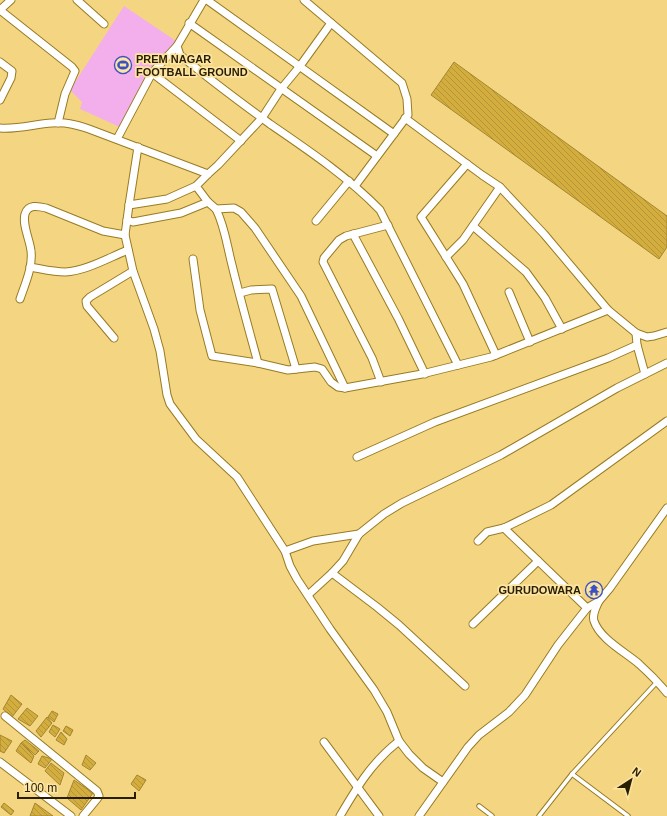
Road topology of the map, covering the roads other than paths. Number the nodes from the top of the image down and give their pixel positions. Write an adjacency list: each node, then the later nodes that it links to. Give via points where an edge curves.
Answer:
1 (11, 0): 6 (street)
2 (77, 0): 8 (street)
3 (204, 0): 7 (street)
4 (207, 0): 12 (street)
5 (304, 0): 9 (street)
6 (0, 10): 18 (street, via 75,71 65,94)
7 (189, 23): 10 (street); 14 (street)
8 (104, 24)
9 (331, 24): 12 (street); 17 (street, via 402,83 407,99 408,115)
10 (177, 46): 13 (street); 16 (street, via 180,55)
11 (0, 62): 15 (street, via 12,71)
12 (300, 66): 14 (street); 20 (street)
13 (152, 72): 21 (street); 22 (street)
14 (281, 89): 16 (street); 24 (street)
15 (0, 100)
16 (262, 118): 22 (street); 27 (street)
17 (405, 118): 20 (street); 25 (street)
18 (58, 123): 19 (street); 21 (street, via 70,123)
19 (0, 128)
20 (394, 134): 24 (street)
21 (117, 139): 23 (street)
22 (240, 141): 26 (street)
23 (138, 147): 26 (street); 31 (street)
24 (376, 156): 27 (street)
25 (467, 164): 29 (street); 40 (street, via 421,217)
26 (208, 174): 28 (street)
27 (352, 183): 34 (street); 35 (street, via 380,210)
28 (196, 186): 30 (street); 31 (street, via 167,199)
29 (500, 187): 36 (street); 47 (street, via 544,234)
30 (208, 202): 32 (street); 33 (street, via 173,214 133,222)
31 (129, 205): 33 (street)
32 (216, 209): 45 (street, via 227,240); 62 (street, via 234,208 255,228 300,296)
33 (127, 220): 37 (street)
34 (316, 221)
35 (388, 225): 38 (street); 57 (street)
36 (473, 226): 40 (street); 48 (street, via 526,272 545,298)
37 (125, 234): 39 (street); 42 (street, via 103,230 46,208 30,207 25,220 32,253)
38 (353, 234): 59 (street); 61 (street, via 339,240 323,262 372,358)
39 (128, 250): 42 (street, via 78,270 65,272); 43 (street)
40 (446, 257): 54 (street, via 463,284)
41 (193, 259): 56 (street, via 200,310 212,356)
42 (30, 267): 46 (street)
43 (133, 271): 51 (street, via 86,301 87,306); 69 (street, via 154,328 170,404 196,439 237,478)
44 (509, 292): 52 (street)
45 (240, 293): 56 (street); 58 (street, via 272,289)
46 (20, 299)
47 (608, 310): 48 (street); 50 (street)
48 (562, 329): 52 (street)
49 (667, 332): 50 (street, via 647,337)
50 (636, 333): 53 (street)
51 (114, 338)
52 (530, 342): 54 (street)
53 (637, 345): 60 (street); 64 (street, via 588,366 435,422)
54 (496, 355): 57 (street)
55 (667, 362): 60 (street)
56 (258, 363): 58 (street, via 288,370)
57 (458, 366): 59 (street)
58 (296, 369): 62 (street, via 322,369 331,382)
59 (425, 374): 61 (street)
60 (646, 374): 67 (street, via 501,455 402,503)
61 (381, 382): 62 (street)
62 (345, 388)
63 (667, 421): 66 (street, via 551,505)
64 (357, 457)
65 (667, 508): 73 (street)
66 (504, 528): 68 (street, via 487,532); 70 (street)
67 (359, 534): 69 (street, via 313,541); 71 (street, via 343,561)
68 (478, 541)
69 (285, 551): 72 (street, via 290,566)
70 (538, 561): 74 (street); 75 (street)
71 (332, 573): 72 (street); 77 (street, via 393,621)
72 (308, 595): 80 (street, via 374,690)
73 (599, 601): 74 (street); 76 (street, via 594,620 599,631)
74 (587, 608): 84 (street, via 558,645 525,695 509,712 479,735)
75 (473, 624)
76 (657, 682): 78 (street); 83 (lane)
77 (465, 686)
78 (667, 692)
79 (5, 716): 88 (street, via 97,791 99,796)
80 (399, 741): 84 (street, via 423,768); 85 (street, via 375,762)
81 (324, 742): 85 (street)
82 (0, 762): 87 (street)
83 (572, 774): 93 (lane); 94 (lane)
84 (443, 782): 91 (street)
85 (358, 786): 89 (street); 90 (street)
86 (479, 806): 92 (lane)
87 (71, 816)
88 (83, 816)
89 (340, 816)
90 (379, 816)
91 (419, 816)
92 (492, 816)
93 (539, 816)
94 (628, 816)

